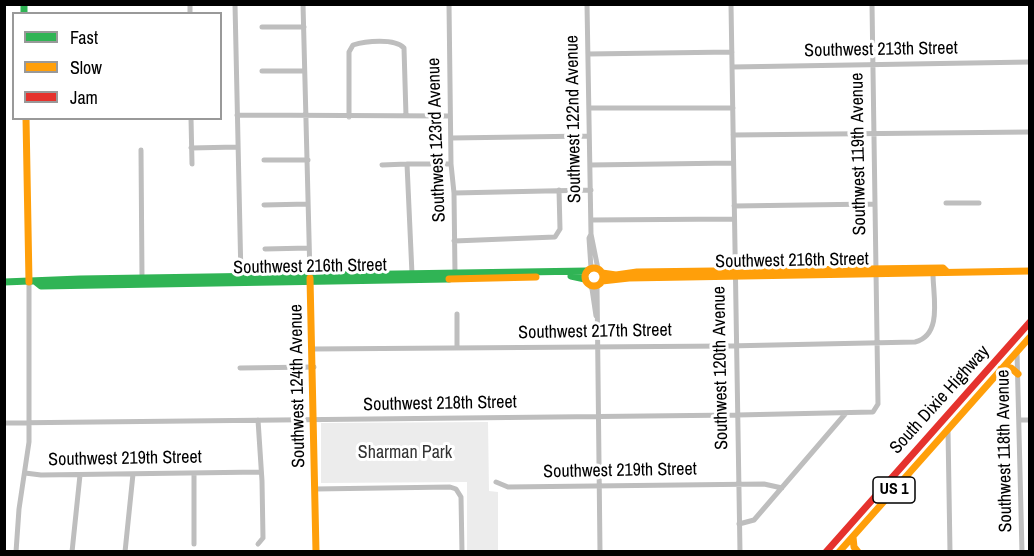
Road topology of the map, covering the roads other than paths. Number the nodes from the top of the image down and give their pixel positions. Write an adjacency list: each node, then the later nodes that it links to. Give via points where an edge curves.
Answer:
1 (235, 4): 19 (street)
2 (303, 4): 8 (street, Southwest 124th Avenue)
3 (449, 4): 21 (street, Southwest 123rd Avenue)
4 (587, 4): 10 (street, Southwest 122nd Avenue)
5 (731, 4): 9 (street, Southwest 120th Avenue)
6 (872, 4): 12 (street, Southwest 119th Avenue)
7 (262, 27): 8 (street)
8 (304, 27): 15 (street, Southwest 124th Avenue)
9 (732, 52): 10 (street); 13 (street, Southwest 120th Avenue)
10 (588, 54): 16 (street, Southwest 122nd Avenue)
11 (1029, 62): 12 (street, Southwest 213th Street)
12 (873, 65): 13 (street, Southwest 213th Street); 26 (street, Southwest 119th Avenue)
13 (732, 67): 17 (street, Southwest 120th Avenue)
14 (262, 71): 15 (street)
15 (304, 71): 18 (street, Southwest 124th Avenue)
16 (589, 108): 17 (street); 28 (street, Southwest 122nd Avenue)
17 (733, 108): 27 (street, Southwest 120th Avenue)
18 (306, 115): 19 (street); 22 (street); 34 (street, Southwest 124th Avenue)
19 (237, 116): 30 (street)
20 (406, 116): 21 (street); 22 (street); 22 (street, via 405,55 401,45 364,42 351,46 348,55)
21 (450, 116): 29 (street, Southwest 123rd Avenue)
22 (349, 117)
23 (26, 120): 68 (main road)
24 (191, 120): 31 (street)
25 (1029, 132): 26 (street)
26 (874, 134): 27 (street); 47 (street, Southwest 119th Avenue)
27 (733, 135): 35 (street, Southwest 120th Avenue)
28 (590, 136): 29 (street); 40 (street, Southwest 122nd Avenue)
29 (451, 138): 38 (street, Southwest 123rd Avenue)
30 (237, 147): 31 (street); 65 (street)
31 (191, 148): 36 (street)
32 (141, 150): 63 (street)
33 (264, 160): 34 (street)
34 (308, 160): 46 (street, Southwest 124th Avenue)
35 (733, 163): 40 (street); 49 (street, Southwest 120th Avenue)
36 (192, 164)
37 (407, 164): 38 (street); 39 (street); 59 (street)
38 (451, 164): 43 (street, Southwest 123rd Avenue)
39 (382, 165)
40 (590, 165): 42 (street, Southwest 122nd Avenue)
41 (559, 190): 42 (street); 43 (street); 52 (street, via 560,230 555,237)
42 (591, 190): 51 (street, Southwest 122nd Avenue)
43 (454, 193): 52 (street, Southwest 123rd Avenue)
44 (980, 202): 45 (street)
45 (946, 203)
46 (308, 204): 48 (street); 53 (street, Southwest 124th Avenue)
47 (874, 204): 49 (street); 58 (street, Southwest 119th Avenue)
48 (264, 205)
49 (734, 206): 50 (street, Southwest 120th Avenue)
50 (734, 219): 51 (street); 61 (street, Southwest 120th Avenue)
51 (591, 220): 55 (street, Southwest 122nd Avenue)
52 (454, 241): 60 (street, Southwest 123rd Avenue)
53 (309, 248): 54 (street); 64 (street, Southwest 124th Avenue)
54 (265, 249)
55 (595, 270): 60 (main road, Southwest 216th Street); 61 (main road, Southwest 216th Street, via 616,275); 69 (main road); 70 (main road)
56 (946, 271): 57 (main road, Southwest 216th Street); 58 (main road, Southwest 216th Street, via 943,268); 62 (main road, Southwest 216th Street)
57 (1029, 271)
58 (875, 272): 61 (main road, Southwest 216th Street); 62 (main road, Southwest 216th Street); 75 (street, Southwest 119th Avenue)
59 (412, 274): 60 (main road, Southwest 216th Street); 64 (main road, Southwest 216th Street)
60 (455, 274): 66 (main road)
61 (735, 274): 70 (main road, Southwest 216th Street, via 629,278); 76 (street, Southwest 120th Avenue)
62 (933, 274): 75 (street, Southwest 217th Street, via 934,321 929,334 915,342)
63 (142, 278): 65 (main road, Southwest 216th Street); 68 (main road, Southwest 216th Street)
64 (310, 279): 65 (main road, Southwest 216th Street); 66 (main road, Southwest 216th Street); 80 (main road, Southwest 124th Avenue)
65 (241, 280): 68 (main road, Southwest 216th Street, via 41,286)
66 (395, 281): 69 (main road, Southwest 216th Street, via 575,276)
67 (4, 282): 68 (main road, Southwest 216th Street)
68 (33, 282): 95 (street)
69 (587, 282): 70 (main road, Southwest 216th Street); 72 (street)
70 (599, 283): 72 (street)
71 (457, 314): 78 (street)
72 (597, 318): 77 (street)
73 (1029, 322): 84 (main road, South Dixie Highway / US 1)
74 (1029, 337): 79 (main road, South Dixie Highway / US 1)
75 (877, 343): 76 (street, Southwest 217th Street); 86 (street, Southwest 119th Avenue)
76 (736, 345): 77 (street, Southwest 217th Street); 88 (street, Southwest 120th Avenue)
77 (597, 347): 78 (street, Southwest 217th Street); 89 (street)
78 (458, 348): 80 (street, Southwest 217th Street)
79 (1020, 348): 83 (main road, South Dixie Highway / US 1); 85 (street, Southwest 118th Avenue)
80 (314, 349): 81 (main road, Southwest 124th Avenue)
81 (314, 367): 82 (street); 91 (main road, Southwest 124th Avenue)
82 (240, 368)
83 (1001, 369): 85 (main road, via 1009,368); 97 (main road, South Dixie Highway / US 1)
84 (986, 371): 96 (main road, South Dixie Highway / US 1); 97 (main road, via 982,382 949,420)
85 (1018, 374): 92 (street, Southwest 118th Avenue)
86 (876, 411): 87 (street, Southwest 218th Street)
87 (846, 413): 88 (street, Southwest 218th Street); 106 (street)
88 (737, 415): 89 (street, Southwest 218th Street); 104 (street, Southwest 120th Avenue)
89 (598, 417): 91 (street, Southwest 218th Street); 105 (street)
90 (258, 420): 91 (street, Southwest 218th Street); 95 (street, Southwest 218th Street); 98 (street)
91 (314, 420): 107 (main road, Southwest 124th Avenue)
92 (1019, 420): 93 (street); 124 (street, Southwest 118th Avenue)
93 (1029, 420)
94 (4, 423): 95 (street, Southwest 218th Street)
95 (29, 423): 99 (street)
96 (935, 428): 97 (main road); 108 (main road, South Dixie Highway / US 1)
97 (948, 428): 110 (main road, South Dixie Highway / US 1); 123 (street)
98 (261, 472): 101 (street, Southwest 219th Street); 112 (street, via 263,538)
99 (25, 473): 102 (street, Southwest 219th Street); 113 (street)
100 (133, 474): 101 (street, Southwest 219th Street); 102 (street, Southwest 219th Street); 115 (street)
101 (194, 474): 111 (street)
102 (80, 475): 114 (street)
103 (496, 482): 105 (street, Southwest 219th Street, via 508,487)
104 (738, 485): 105 (street, Southwest 219th Street); 106 (street, Southwest 219th Street); 109 (street, Southwest 120th Avenue)
105 (598, 487): 118 (street)
106 (782, 488): 109 (street, via 754,520)
107 (315, 489): 116 (main road, Southwest 124th Avenue); 117 (street, via 450,487 459,491 461,497)
108 (879, 491): 120 (main road, South Dixie Highway / US 1); 121 (main road, via 875,502 839,544)
109 (739, 524): 119 (street, Southwest 120th Avenue)
110 (853, 537): 121 (main road, South Dixie Highway / US 1); 122 (main road)
111 (194, 544)
112 (258, 544)
113 (16, 552)
114 (72, 552)
115 (125, 552)
116 (316, 552)
117 (462, 552)
118 (600, 552)
119 (740, 552)
120 (826, 552)
121 (838, 552)
122 (858, 552)
123 (950, 552)
124 (1022, 552)

